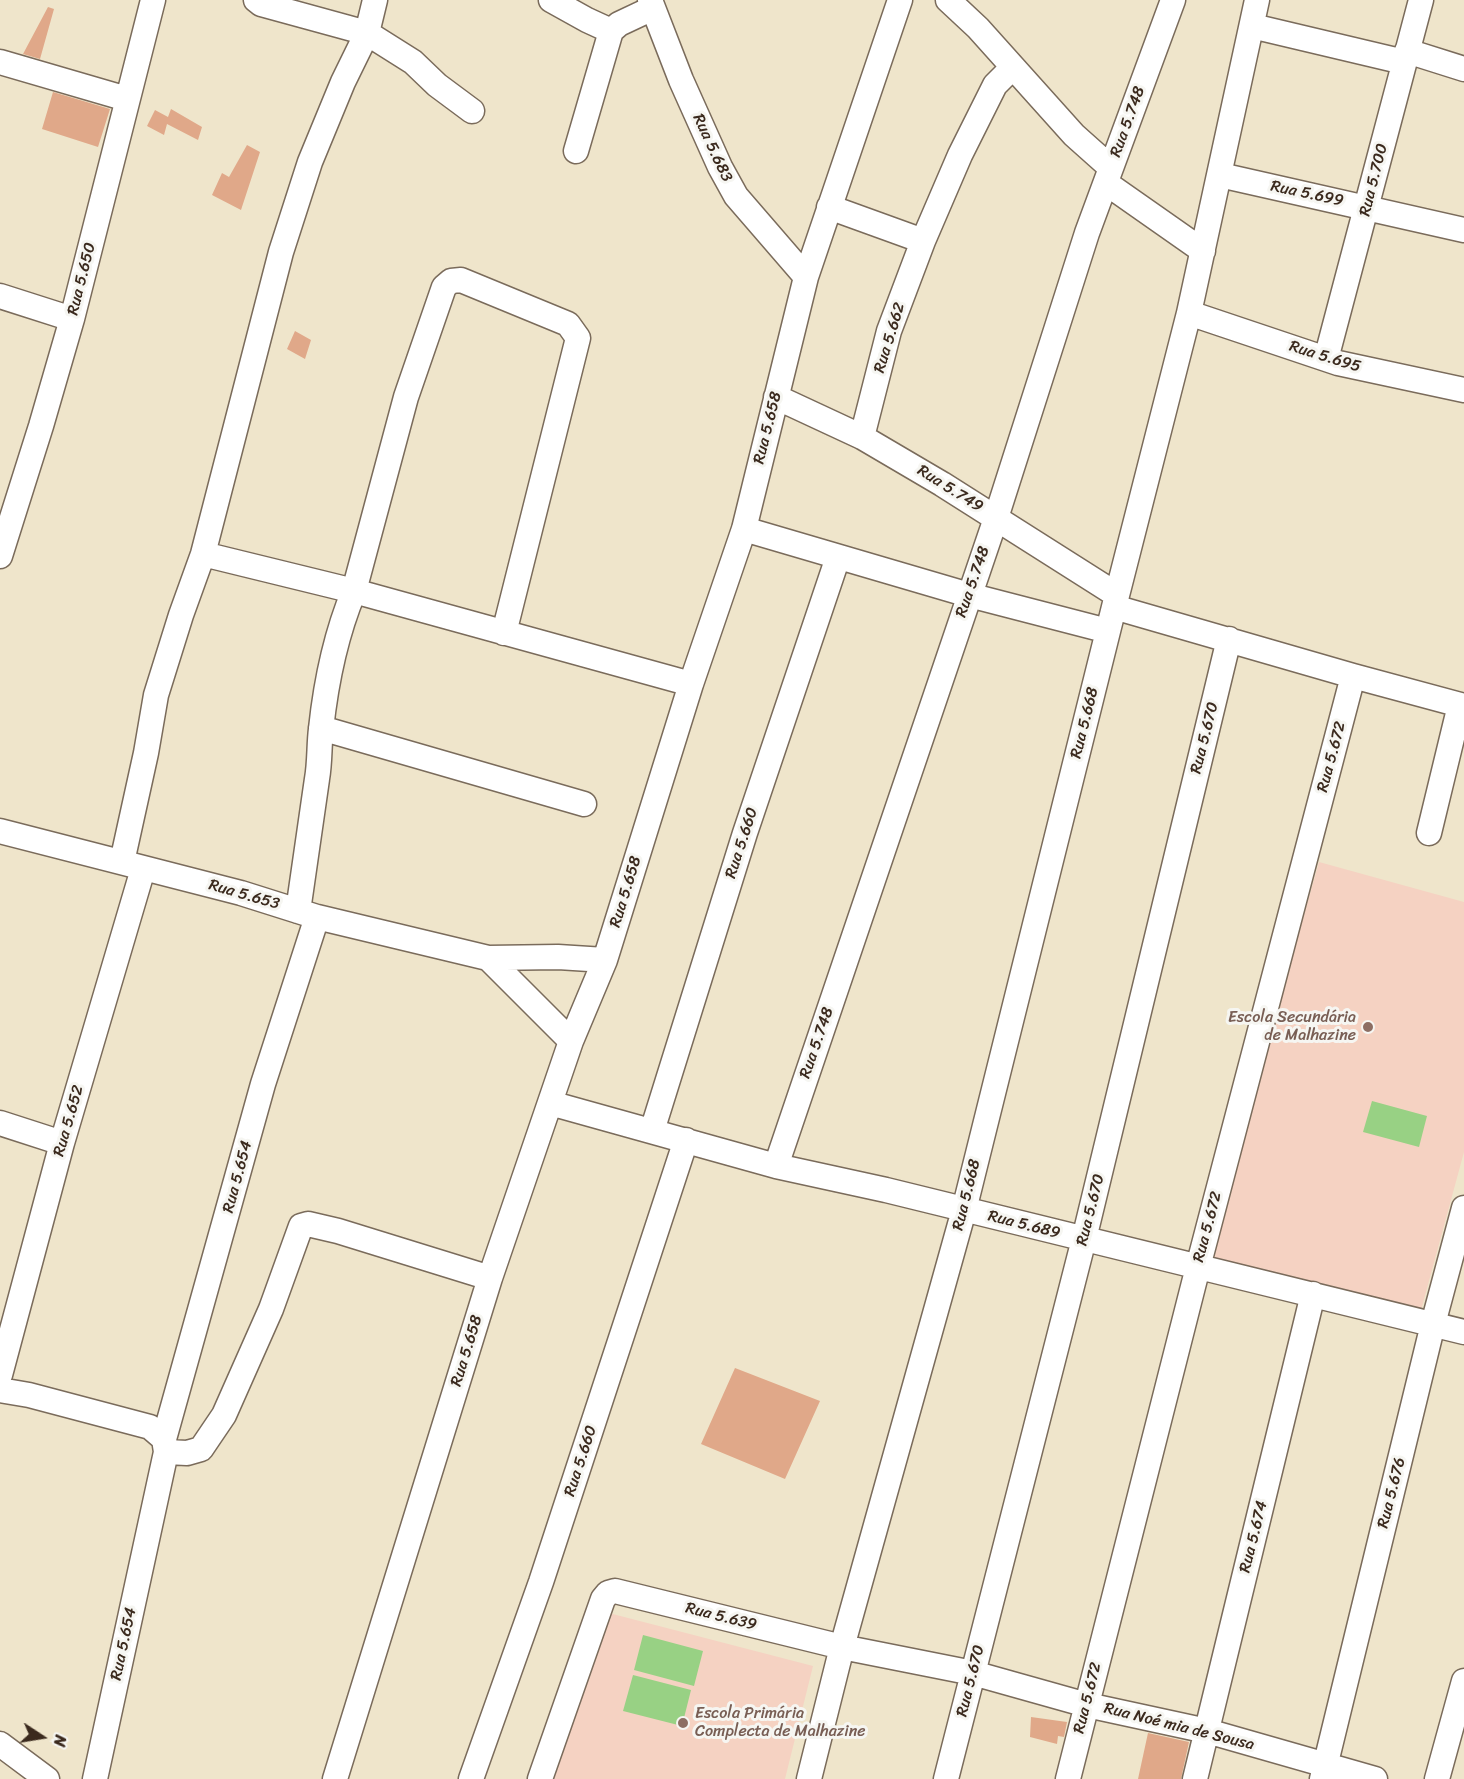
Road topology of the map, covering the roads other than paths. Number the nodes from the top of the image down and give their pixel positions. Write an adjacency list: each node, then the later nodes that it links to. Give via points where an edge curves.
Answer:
1 (153, 0): 18 (street, Rua 5.650)
2 (256, 0): 13 (street)
3 (375, 0): 13 (street, Rua 5.652)
4 (551, 0): 12 (street)
5 (900, 0): 23 (street, Rua 5.658)
6 (948, 0): 16 (street)
7 (1173, 0): 21 (street, Rua 5.748)
8 (1257, 0): 11 (street)
9 (1421, 0): 14 (street, Rua 5.700)
10 (652, 4): 12 (street); 28 (street, Rua 5.683, via 705,136 730,186)
11 (1252, 26): 14 (street); 22 (street)
12 (611, 31): 20 (street)
13 (367, 33): 19 (street, via 413,62); 38 (street, Rua 5.652, via 310,162 281,252)
14 (1406, 56): 17 (street); 24 (street, Rua 5.700)
15 (0, 62): 18 (street)
16 (1013, 67): 21 (street); 26 (street, Rua 5.662, via 995,85)
17 (1464, 69)
18 (127, 99): 31 (street, Rua 5.650)
19 (472, 111)
20 (576, 151)
21 (1108, 175): 27 (street); 36 (street, Rua 5.748)
22 (1220, 175): 24 (street, Rua 5.699); 27 (street)
23 (829, 207): 26 (street); 28 (street, Rua 5.658)
24 (1367, 207): 25 (street, Rua 5.699); 32 (street, Rua 5.700)
25 (1464, 230)
26 (923, 241): 35 (street, Rua 5.662, via 889,332)
27 (1203, 251): 30 (street)
28 (806, 277): 34 (street, Rua 5.658)
29 (0, 296): 31 (street)
30 (1189, 313): 32 (street, Rua 5.695); 43 (street)
31 (72, 319): 39 (street, Rua 5.650)
32 (1326, 359): 33 (street, Rua 5.695)
33 (1464, 390)
34 (776, 398): 35 (street, Rua 5.749); 37 (street, Rua 5.658)
35 (862, 437): 36 (street, Rua 5.749)
36 (996, 518): 42 (street, Rua 5.748); 43 (street, Rua 5.749)
37 (744, 528): 40 (street); 48 (street, Rua 5.658)
38 (203, 554): 41 (street); 54 (street, Rua 5.652, via 156,695)
39 (0, 556)
40 (838, 557): 42 (street); 61 (street, Rua 5.660, via 745,833)
41 (354, 591): 45 (street); 45 (street, Rua 5.654, via 406,397 444,287 461,280 568,324 578,338); 50 (street, Rua 5.654, via 330,667)
42 (969, 595): 44 (street); 64 (street, Rua 5.748)
43 (1115, 601): 44 (street, Rua 5.668); 46 (street, Rua 5.749)
44 (1108, 631): 66 (street, Rua 5.668)
45 (504, 633): 48 (street)
46 (1229, 639): 47 (street, Rua 5.749); 67 (street, Rua 5.670)
47 (1353, 676): 49 (street, Rua 5.749); 68 (street, Rua 5.672)
48 (691, 684): 57 (street, Rua 5.658)
49 (1462, 705): 53 (street)
50 (321, 728): 51 (street); 55 (street, Rua 5.654, via 318,778 309,822)
51 (584, 804)
52 (0, 831): 54 (street, Rua 5.653)
53 (1429, 833)
54 (132, 866): 55 (street, Rua 5.653); 63 (street, Rua 5.652)
55 (307, 914): 56 (street, Rua 5.653); 75 (street, Rua 5.654, via 263,1084)
56 (488, 958): 57 (street, Rua 5.653); 58 (street)
57 (605, 960): 58 (street, Rua 5.658)
58 (571, 1041): 59 (street, Rua 5.658)
59 (550, 1102): 61 (street, Rua 5.689); 69 (street, Rua 5.658)
60 (0, 1124): 63 (street)
61 (652, 1131): 62 (street, Rua 5.689)
62 (686, 1140): 64 (street, Rua 5.689); 86 (street, Rua 5.660, via 541,1582)
63 (62, 1143): 73 (street, Rua 5.652)
64 (776, 1166): 66 (street, Rua 5.689)
65 (1464, 1208): 71 (street, Rua 5.676)
66 (964, 1210): 67 (street, Rua 5.689); 76 (street, Rua 5.668)
67 (1084, 1239): 68 (street, Rua 5.689); 77 (street, Rua 5.670)
68 (1198, 1267): 70 (street, Rua 5.689); 79 (street, Rua 5.672)
69 (490, 1278): 75 (street, via 338,1231 301,1226 271,1309 224,1415 201,1449 187,1453); 85 (street, Rua 5.658)
70 (1312, 1294): 71 (street, Rua 5.689); 80 (street, Rua 5.674)
71 (1433, 1324): 72 (street, Rua 5.689); 82 (street, Rua 5.676)
72 (1464, 1332)
73 (0, 1376)
74 (0, 1390): 75 (street, via 28,1395)
75 (160, 1439): 84 (street, Rua 5.654)
76 (842, 1647): 77 (street, Rua Noé mia de Sousa); 87 (street, Rua 5.639, via 615,1591 608,1593); 88 (street, Rua 5.668)
77 (974, 1673): 79 (street, Rua Noé mia de Sousa); 89 (street, Rua 5.670)
78 (1464, 1681): 93 (street)
79 (1087, 1705): 80 (street, Rua Noé mia de Sousa); 90 (street, Rua 5.672)
80 (1207, 1731): 82 (street, Rua Noé mia de Sousa); 91 (street, Rua 5.674)
81 (0, 1744): 83 (street)
82 (1323, 1772): 92 (street, Rua Noé mia de Sousa)
83 (47, 1779)
84 (95, 1779)
85 (335, 1779)
86 (471, 1779)
87 (540, 1779)
88 (809, 1779)
89 (946, 1779)
90 (1068, 1779)
91 (1195, 1779)
92 (1375, 1779)
93 (1437, 1779)

